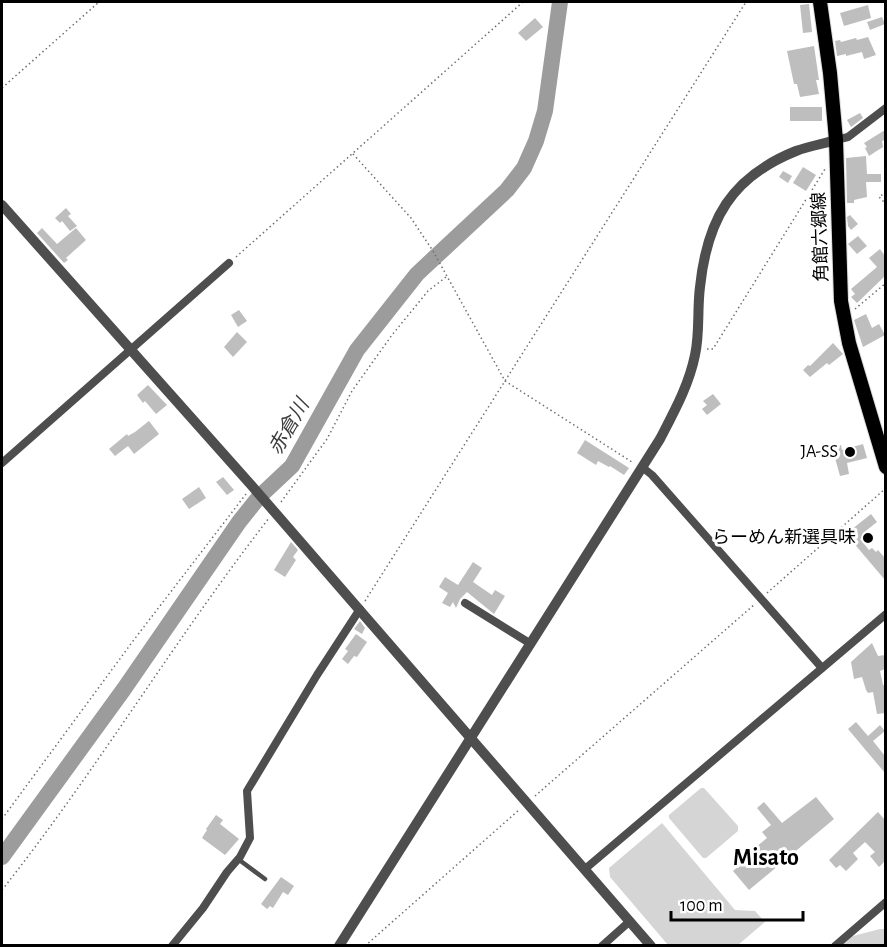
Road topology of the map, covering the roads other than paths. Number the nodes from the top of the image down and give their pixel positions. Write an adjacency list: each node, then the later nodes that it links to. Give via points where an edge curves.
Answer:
1 (820, 2): 3 (main road, 角館六郷線)
2 (885, 108): 3 (street, via 848,137)
3 (836, 140): 8 (street, via 799,150 756,172 722,209 711,230 704,258 690,375 660,439); 9 (main road, 角館六郷線, via 841,301 849,344)
4 (2, 205): 6 (street)
5 (229, 263): 6 (street)
6 (129, 350): 7 (street); 11 (street)
7 (2, 463)
8 (642, 467): 13 (street); 14 (street)
9 (885, 467)
10 (465, 603): 13 (street)
11 (360, 609): 15 (street); 16 (street, via 247,791 250,838)
12 (885, 614): 14 (street)
13 (531, 644): 15 (street)
14 (822, 668): 17 (street)
15 (472, 738): 17 (street); 22 (street)
16 (238, 859): 18 (lane); 21 (street)
17 (585, 869): 20 (street)
18 (265, 879)
19 (885, 902): 25 (street)
20 (630, 921): 23 (street); 24 (street)
21 (172, 945)
22 (339, 945)
23 (602, 945)
24 (651, 945)
25 (835, 945)

